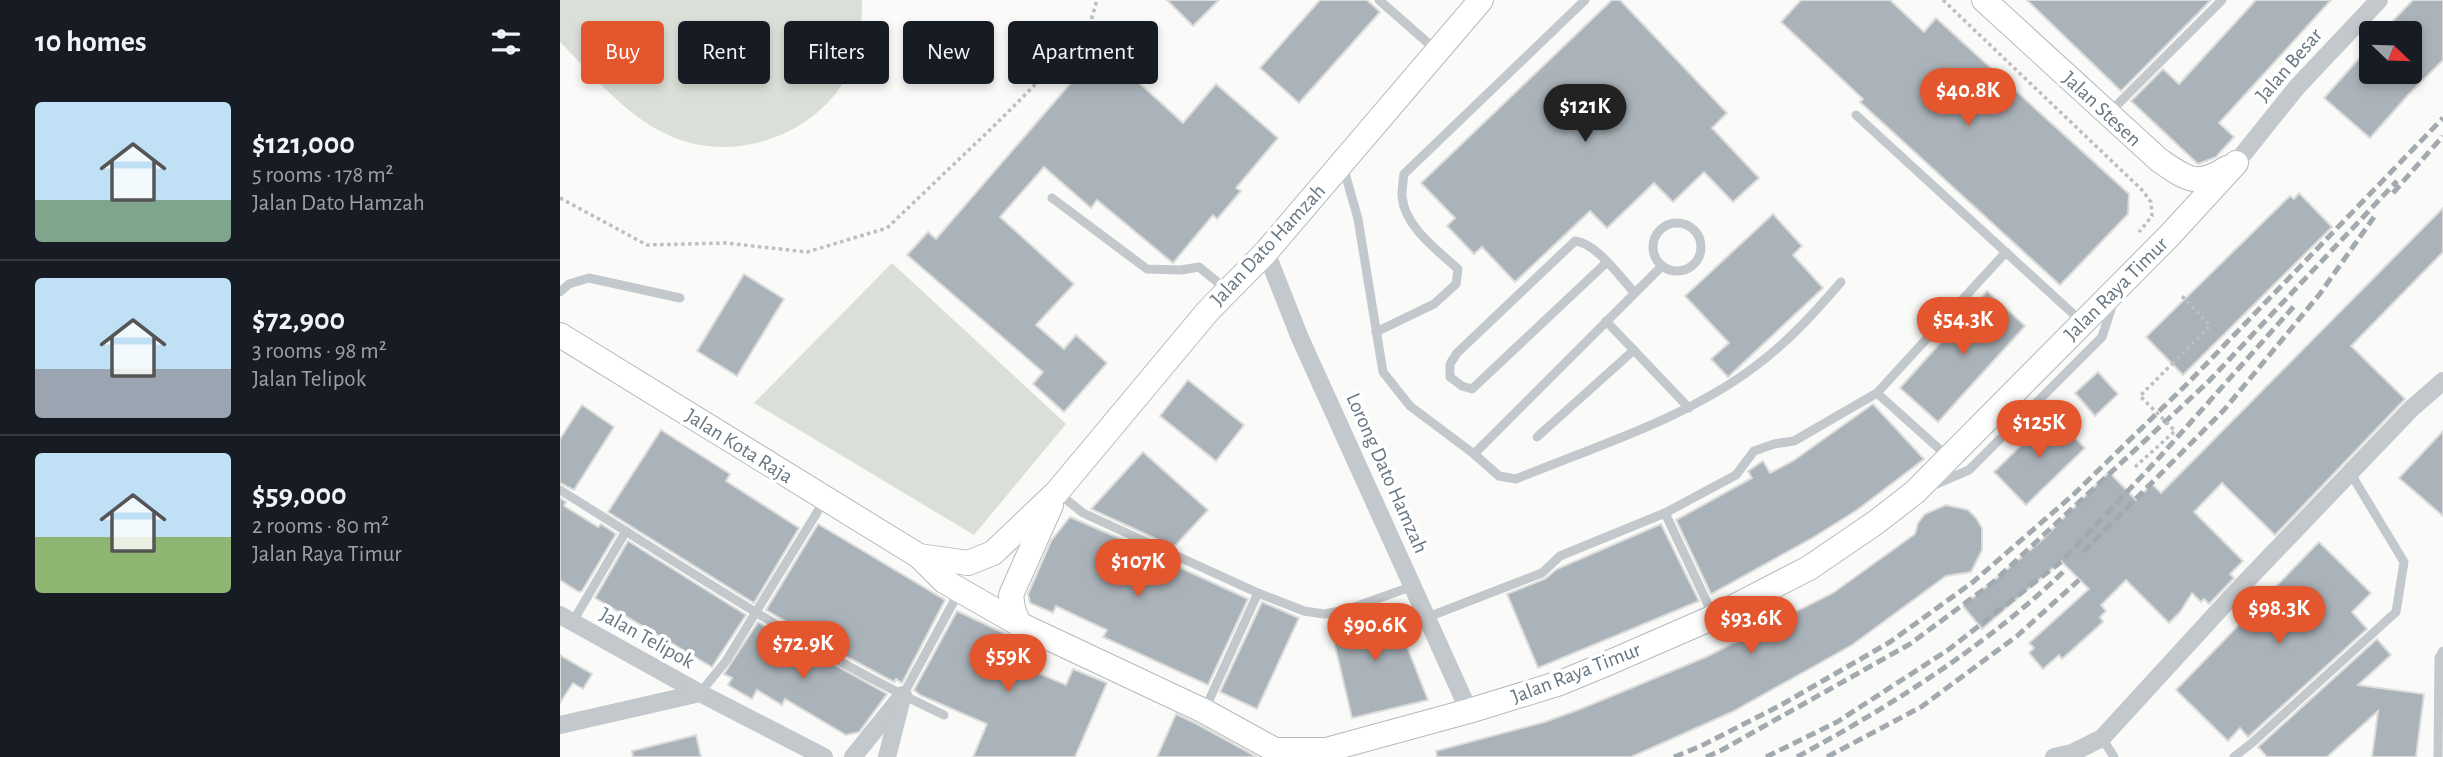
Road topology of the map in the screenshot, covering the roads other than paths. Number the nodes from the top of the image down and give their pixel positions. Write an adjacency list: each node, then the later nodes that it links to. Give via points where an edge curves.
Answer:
1 (1379, 0): 7 (lane)
2 (1481, 0): 7 (main road, Jalan Dato Hamzah)
3 (1585, 0): 27 (lane, via 1404,174 1402,196 1407,214 1458,269 1455,284 1434,304)
4 (2222, 0): 8 (lane)
5 (2379, 0): 11 (street, Jalan Besar, via 2298,87)
6 (1996, 3): 8 (main road, Jalan Stesen)
7 (1437, 51): 12 (main road, Jalan Dato Hamzah)
8 (2108, 114): 10 (main road, Jalan Stesen)
9 (1857, 115): 16 (lane)
10 (2159, 160): 11 (main road, Jalan Stesen, via 2188,180 2214,177); 14 (main road, Jalan Stesen, via 2181,202)
11 (2236, 163): 14 (main road, Jalan Raya Timur)
12 (1342, 164): 15 (main road, Jalan Dato Hamzah); 27 (lane, via 1358,219)
13 (1052, 198): 21 (lane, via 1147,269 1199,267)
14 (2169, 236): 20 (main road, Jalan Raya Timur)
15 (1266, 252): 21 (main road, Jalan Dato Hamzah); 44 (street, Lorong Dato Hamzah, via 1300,338)
16 (2006, 252): 26 (lane); 31 (lane)
17 (1606, 262): 17 (lane, via 1472,389 1450,377 1450,364 1457,353 1575,241 1586,242); 23 (lane)
18 (1662, 266): 18 (lane, via 1653,245 1659,230 1672,223 1695,230 1701,244 1698,260 1677,271); 23 (lane)
19 (1841, 282): 32 (lane, via 1794,334 1756,366)
20 (2117, 288): 26 (main road, Jalan Raya Timur); 39 (lane, via 2105,331 2092,347 1969,470)
21 (1227, 290): 38 (main road, Jalan Dato Hamzah)
22 (560, 292): 24 (lane, via 589,278)
23 (1634, 292): 25 (lane)
24 (680, 298)
25 (1606, 321): 29 (lane); 34 (lane)
26 (2082, 322): 35 (main road, Jalan Raya Timur)
27 (1376, 332): 34 (lane, via 1383,372 1410,405)
28 (560, 335): 40 (main road, Jalan Kota Raja)
29 (1634, 350): 32 (lane); 33 (lane)
30 (2443, 381): 36 (street)
31 (1877, 393): 35 (lane); 41 (lane, via 1794,441 1754,451 1736,475)
32 (1689, 408): 34 (lane, via 1516,479 1499,476)
33 (1537, 437)
34 (1474, 454)
35 (1950, 458): 39 (main road, Jalan Raya Timur)
36 (2351, 474): 59 (street); 65 (lane, via 2404,562 2396,612)
37 (560, 490): 42 (lane)
38 (1057, 492): 43 (main road, via 993,553 968,563); 46 (lane, via 1083,513); 51 (main road, via 1012,594)
39 (1915, 492): 49 (main road, Jalan Raya Timur, via 1809,568)
40 (825, 499): 43 (main road, Jalan Kota Raja); 47 (lane)
41 (1665, 513): 48 (lane, via 1560,556 1542,573); 49 (lane)
42 (625, 531): 47 (lane); 50 (lane)
43 (919, 556): 45 (main road, Jalan Raya Timur, via 944,581)
44 (1413, 586): 46 (lane, via 1324,614); 48 (street, Lorong Dato Hamzah)
45 (961, 590): 51 (main road, Jalan Raya Timur); 54 (lane)
46 (1258, 593): 56 (lane)
47 (755, 612): 53 (lane, via 726,662); 54 (lane)
48 (1427, 617): 55 (street, Lorong Dato Hamzah)
49 (1714, 617): 55 (main road, Jalan Raya Timur, via 1560,683)
50 (566, 619): 53 (street, Jalan Telipok)
51 (1019, 624): 56 (main road, Jalan Raya Timur)
52 (2443, 651): 66 (lane, via 2439,658)
53 (700, 693): 58 (street); 60 (street, Jalan Telipok)
54 (903, 695): 57 (lane); 61 (street); 62 (street)
55 (1469, 711): 56 (main road, Jalan Raya Timur, via 1326,751 1275,750)
56 (1204, 712)
57 (944, 715)
58 (560, 725)
59 (2102, 737): 63 (street, via 2073,753); 64 (lane)
60 (824, 757)
61 (853, 757)
62 (887, 757)
63 (2054, 757)
64 (2114, 757)
65 (2234, 757)
66 (2438, 757)

